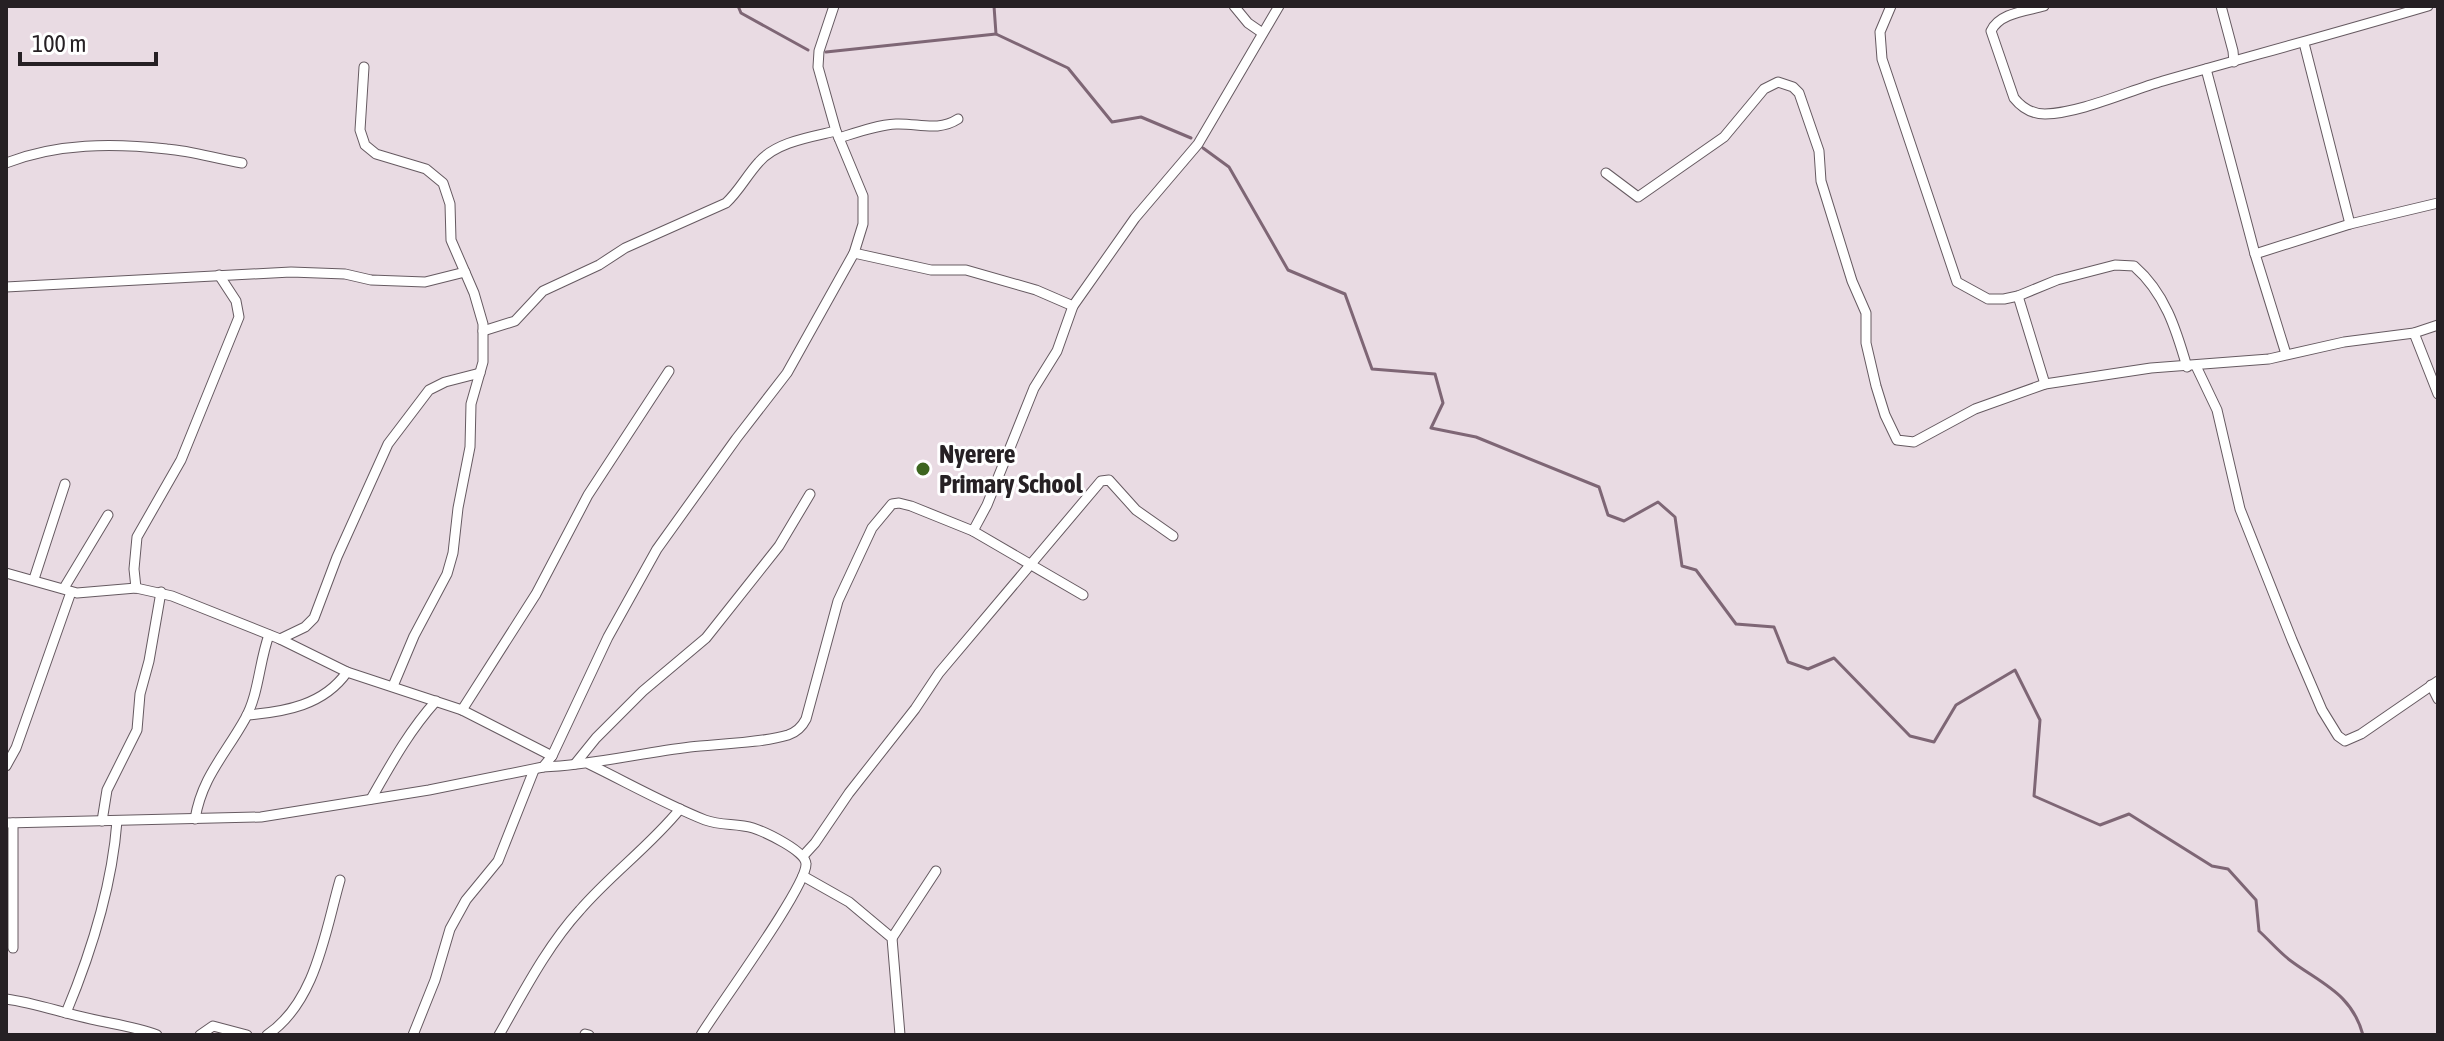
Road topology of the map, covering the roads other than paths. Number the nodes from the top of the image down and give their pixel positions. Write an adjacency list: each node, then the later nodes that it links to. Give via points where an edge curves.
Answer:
1 (834, 6): 14 (street, via 818,67)
2 (1234, 6): 8 (street)
3 (1279, 6): 8 (street)
4 (1891, 6): 25 (street, via 1880,32 1882,59 1952,271 1957,282 1988,299)
5 (2044, 6): 12 (street, via 1995,22 1991,31 2014,98 2033,112 2086,105)
6 (2221, 6): 10 (street)
7 (2428, 6): 9 (street)
8 (1261, 32): 26 (street, via 1214,121 1135,218)
9 (2304, 43): 10 (street); 19 (street)
10 (2234, 62): 12 (street)
11 (364, 67): 22 (street, via 360,122 365,145 376,154 426,169 443,183 450,204 451,240)
12 (2206, 69): 21 (street)
13 (958, 119): 14 (street, via 947,126 897,124)
14 (838, 134): 20 (street, via 863,196 863,224); 28 (street, via 770,152 726,203 543,291 515,321)
15 (6, 163): 16 (street, via 79,145 167,149)
16 (242, 163)
17 (1606, 173): 34 (street, via 1638,197 1724,137 1764,89 1778,82 1793,87 1819,151 1821,181 1866,313 1866,343 1876,386 1897,440 1914,442 1975,409)
18 (2438, 203): 19 (street)
19 (2350, 224): 21 (street)
20 (854, 253): 26 (street, via 931,270 966,270); 57 (street, via 787,373 657,549)
21 (2255, 254): 30 (street)
22 (465, 272): 23 (street, via 425,282 291,272); 28 (street)
23 (219, 275): 24 (street); 44 (street, via 236,301 239,317 181,460 137,537)
24 (6, 287)
25 (2018, 296): 31 (street, via 2057,280 2115,265 2134,266 2169,313); 34 (street)
26 (1073, 306): 39 (street)
27 (2438, 325): 29 (street)
28 (483, 331): 33 (street)
29 (2414, 333): 30 (street); 35 (street)
30 (2286, 354): 31 (street)
31 (2191, 367): 34 (street); 51 (street, via 2217,410 2240,509 2322,710 2338,736 2351,739)
32 (669, 371): 55 (street, via 588,495 536,594)
33 (480, 373): 49 (street, via 429,390 397,431 377,466 314,618); 52 (street, via 471,404 470,447 453,553)
34 (2045, 384)
35 (2438, 394)
36 (65, 484): 43 (street)
37 (810, 494): 58 (street, via 779,546 706,638 643,691)
38 (108, 515): 45 (street)
39 (973, 531): 41 (street); 59 (street, via 911,506 892,504 872,528 838,601 800,729)
40 (1173, 536): 41 (street, via 1105,479)
41 (1029, 565): 47 (street); 68 (street, via 939,673)
42 (6, 573): 43 (street)
43 (34, 579): 45 (street)
44 (136, 588): 45 (street, via 93,594); 46 (street)
45 (67, 590): 60 (street)
46 (161, 592): 48 (street); 65 (street, via 137,730 107,790)
47 (1083, 595)
48 (269, 635): 49 (street); 56 (street)
49 (280, 639): 50 (street)
50 (347, 672): 52 (street); 56 (street, via 327,693 306,703)
51 (2434, 683): 53 (street)
52 (393, 686): 54 (street)
53 (2438, 699)
54 (436, 701): 55 (street); 62 (street, via 416,723)
55 (462, 710): 57 (street)
56 (247, 715): 64 (street, via 205,781)
57 (552, 756): 61 (street)
58 (575, 764): 59 (street); 61 (street)
59 (589, 764): 63 (street)
60 (6, 766)
61 (538, 768): 62 (street); 80 (street, via 498,861 450,929)
62 (371, 799): 64 (street, via 261,817)
63 (680, 809): 68 (street, via 721,824 753,828); 81 (street, via 580,910)
64 (195, 819): 66 (street)
65 (102, 821): 66 (street); 67 (street)
66 (117, 821): 75 (street, via 93,938)
67 (9, 823): 73 (street)
68 (804, 855): 70 (street)
69 (936, 871): 72 (street)
70 (803, 876): 72 (street, via 849,902); 82 (street)
71 (340, 880): 79 (street, via 314,969 290,1013)
72 (892, 938): 83 (street)
73 (13, 948)
74 (6, 999): 75 (street)
75 (66, 1013): 76 (street)
76 (157, 1035)
77 (200, 1035): 78 (street, via 213,1026)
78 (247, 1035)
79 (267, 1035)
80 (413, 1035)
81 (499, 1035)
82 (701, 1035)
83 (900, 1035)

